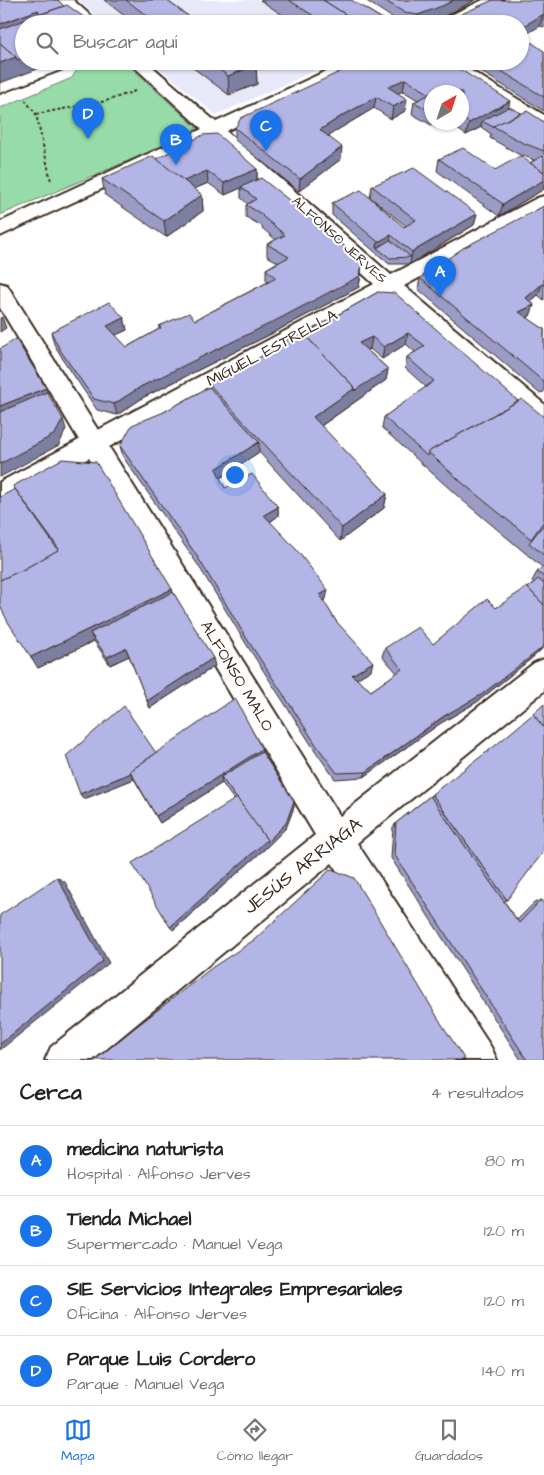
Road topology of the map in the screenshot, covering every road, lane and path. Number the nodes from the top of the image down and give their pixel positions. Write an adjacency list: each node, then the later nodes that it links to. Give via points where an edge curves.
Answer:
1 (64, 0): 3 (street)
2 (495, 0): 4 (street)
3 (82, 15)
4 (463, 15)
5 (47, 70): 10 (street)
6 (146, 70): 9 (street, ALFONSO JERVES)
7 (343, 70): 13 (street)
8 (458, 70): 12 (street)
9 (159, 81): 11 (path, via 106,101); 13 (street, ALFONSO JERVES)
10 (6, 86): 11 (path)
11 (36, 114): 14 (path)
12 (544, 122)
13 (215, 130): 16 (street); 17 (street, ALFONSO JERVES)
14 (51, 183)
15 (544, 202): 17 (street, MIGUEL ESTRELLA)
16 (0, 230)
17 (389, 285): 19 (street, ALFONSO JERVES); 20 (street, MIGUEL ESTRELLA)
18 (0, 290): 20 (street, ALFONSO MALO)
19 (543, 416)
20 (95, 444): 21 (street, MIGUEL ESTRELLA); 23 (street, ALFONSO MALO)
21 (0, 494)
22 (544, 674): 23 (street, JESÚS ARRIAGA)
23 (336, 840): 24 (street, JESÚS ARRIAGA); 25 (street, ALFONSO MALO)
24 (64, 1060)
25 (478, 1060)

